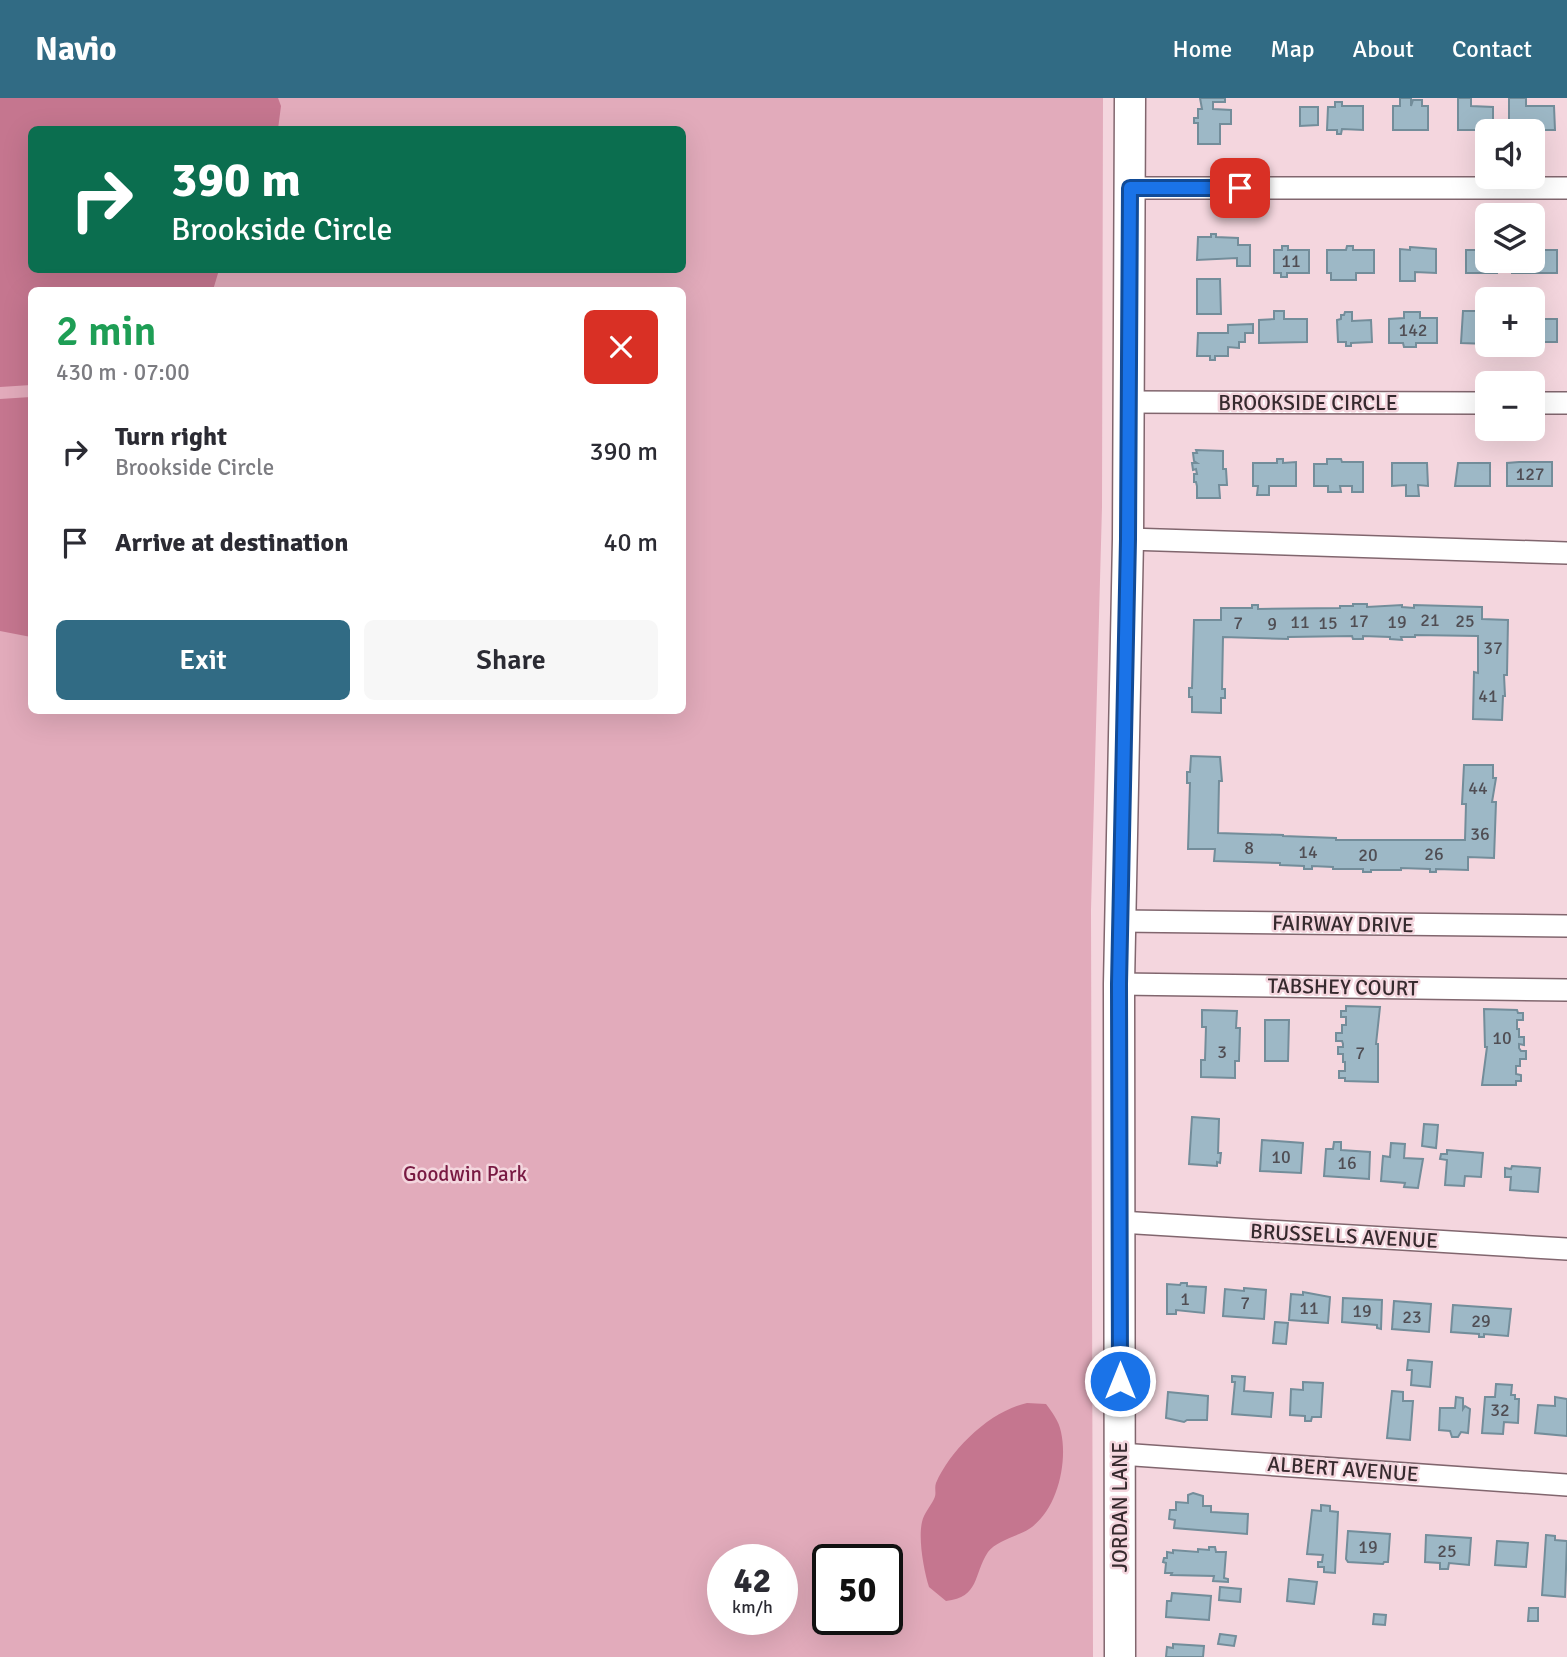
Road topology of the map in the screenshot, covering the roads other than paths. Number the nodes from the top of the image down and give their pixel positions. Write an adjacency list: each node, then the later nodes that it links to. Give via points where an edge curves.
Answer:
1 (1130, 98): 2 (main road, JORDAN LANE)
2 (1130, 188): 3 (street); 4 (main road, JORDAN LANE)
3 (1567, 188)
4 (1129, 402): 5 (street, BROOKSIDE CIRCLE); 8 (main road, JORDAN LANE)
5 (1475, 403)
6 (1545, 403): 7 (street)
7 (1567, 403)
8 (1128, 539): 9 (street); 10 (main road, JORDAN LANE)
9 (1567, 553)
10 (1120, 921): 11 (street, FAIRWAY DRIVE); 12 (main road, JORDAN LANE)
11 (1567, 926)
12 (1119, 984): 13 (street, TABSHEY COURT); 14 (main road, JORDAN LANE)
13 (1567, 990)
14 (1120, 1222): 15 (street, BRUSSELLS AVENUE); 16 (main road, JORDAN LANE)
15 (1567, 1249)
16 (1120, 1454): 17 (street, ALBERT AVENUE); 18 (main road, JORDAN LANE)
17 (1567, 1485)
18 (1120, 1657)

